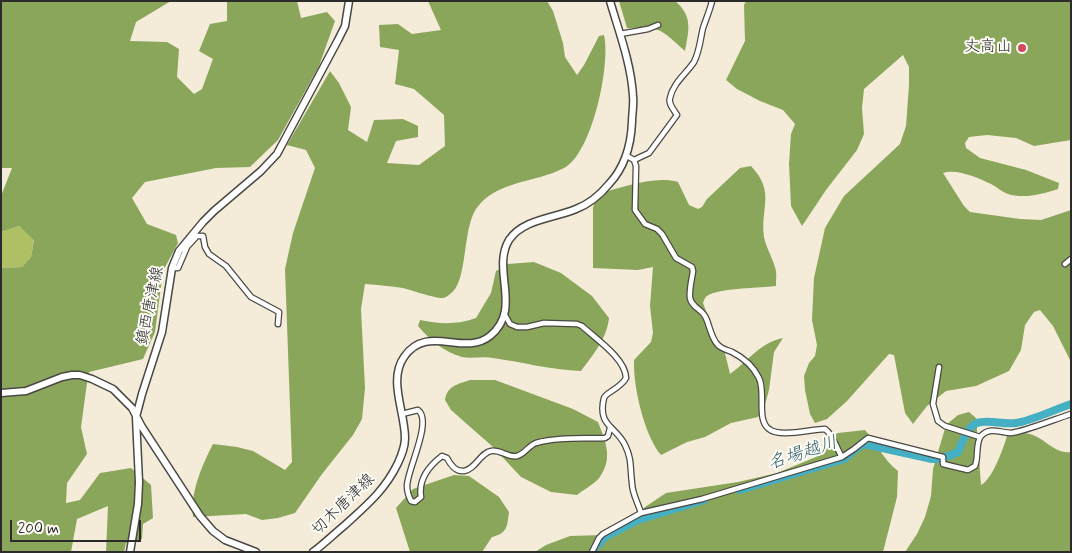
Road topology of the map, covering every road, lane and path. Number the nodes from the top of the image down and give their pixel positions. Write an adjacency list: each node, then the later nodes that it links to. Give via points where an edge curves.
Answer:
1 (349, 1): 10 (main road, 鎮西唐津線, via 345,26 277,154 203,222 179,251)
2 (610, 1): 5 (main road)
3 (712, 1): 7 (street, via 702,42 669,98 677,116 649,152)
4 (658, 25): 5 (street)
5 (620, 34): 6 (main road, via 633,97)
6 (627, 156): 7 (street); 11 (main road, via 616,177 591,201 578,209 528,224 510,238 504,260)
7 (634, 160): 20 (street, via 637,174 635,210 645,224 662,234 676,258 692,267 690,300 704,314 719,346 744,360 756,373 762,386 766,426 772,431 788,433 825,428)
8 (1071, 259): 9 (street)
9 (1065, 264)
10 (172, 268): 12 (street, via 178,268 187,247 197,236 203,236 209,254 226,266 251,297 280,312); 17 (main road, 鎮西唐津線, via 162,332)
11 (505, 315): 15 (main road, 切木唐津線, via 500,326 479,342 427,341 410,350 403,357 397,375); 18 (street, via 510,324 517,327 544,323 577,324 618,360 624,367 626,378 616,390 604,397 604,421)
12 (278, 324)
13 (939, 367): 19 (street, via 933,404 938,421)
14 (1, 393): 17 (main road, via 26,391 62,377 80,375 113,389 132,408)
15 (402, 414): 18 (street, via 418,410 424,420 407,485 409,497 415,502 421,497 422,480 430,466 442,456 451,466 465,471 488,451 513,456 530,445 553,440 605,438); 24 (main road, 切木唐津線, via 404,448 387,484)
16 (1071, 414): 19 (street, via 1012,433 991,431)
17 (136, 417): 22 (main road, 鎮西唐津線, via 138,504); 23 (main road, via 194,508 213,531 225,540)
18 (610, 428): 21 (street, via 625,444)
19 (980, 437): 20 (street, via 977,462 972,469 943,464 943,457 872,438 865,439)
20 (842, 457): 21 (street, via 702,499)
21 (641, 513): 25 (street, via 603,534)
22 (130, 552)
23 (256, 552)
24 (313, 552)
25 (592, 552)

